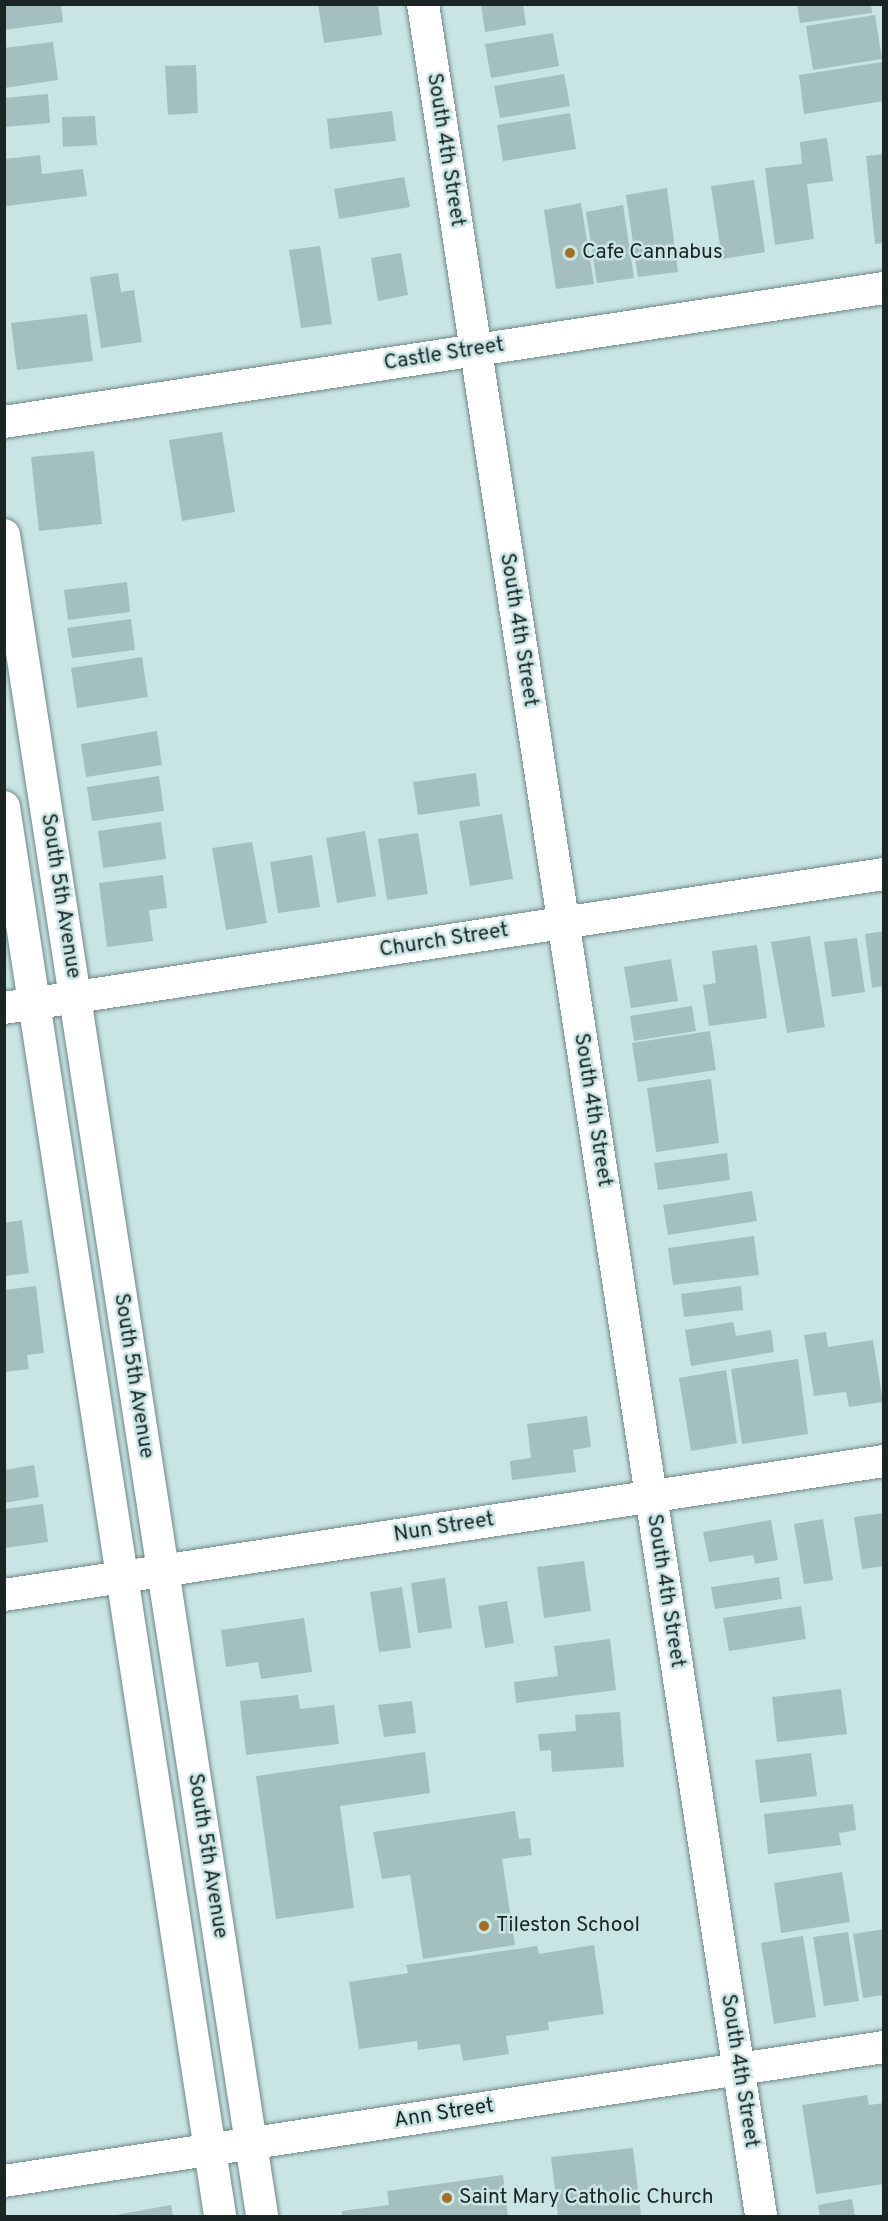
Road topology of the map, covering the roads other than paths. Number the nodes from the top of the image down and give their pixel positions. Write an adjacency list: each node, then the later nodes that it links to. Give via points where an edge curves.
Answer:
1 (423, 4): 3 (street, South 4th Street)
2 (884, 288): 3 (street, Castle Street)
3 (475, 350): 4 (street, Castle Street); 8 (street, South 4th Street)
4 (4, 422)
5 (4, 535): 9 (street, South 5th Avenue)
6 (4, 807): 10 (street, South 5th Avenue)
7 (884, 874): 8 (street, Church Street)
8 (563, 923): 9 (street, Church Street); 12 (street, South 4th Street)
9 (75, 997): 10 (street, Church Street); 13 (street, South 5th Avenue)
10 (20, 1005): 14 (street, South 5th Avenue)
11 (884, 1461): 12 (street, Nun Street)
12 (651, 1496): 13 (street, Nun Street); 17 (street, South 4th Street)
13 (163, 1570): 14 (street, Nun Street); 18 (street, South 5th Avenue)
14 (122, 1577): 15 (street, Nun Street); 19 (street, South 5th Avenue)
15 (4, 1595)
16 (884, 2047): 17 (street, Ann Street)
17 (738, 2069): 18 (street, Ann Street); 23 (street, South 4th Street)
18 (251, 2143): 19 (street, Ann Street); 22 (street, South 5th Avenue)
19 (210, 2150): 20 (street, Ann Street); 21 (street, South 5th Avenue)
20 (4, 2181)
21 (220, 2217)
22 (262, 2217)
23 (761, 2217)

